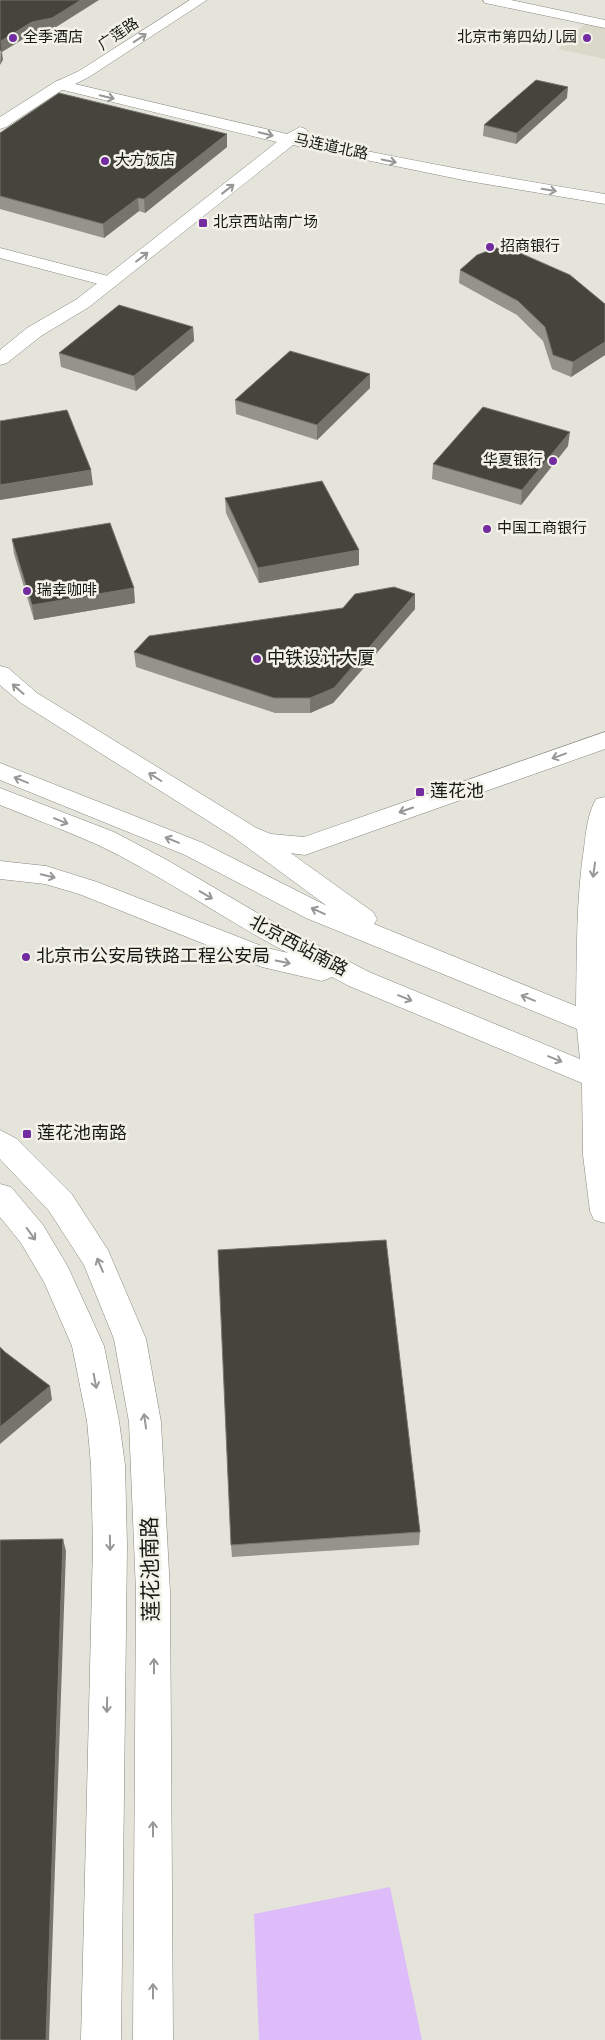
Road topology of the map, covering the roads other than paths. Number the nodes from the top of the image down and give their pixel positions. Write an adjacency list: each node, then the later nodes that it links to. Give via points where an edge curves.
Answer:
1 (200, 0): 5 (main road, 广莲路, one-way to 1)
2 (490, 0): 4 (main road)
3 (136, 24): 7 (main road, 广莲路, via 63,73)
4 (605, 24)
5 (84, 74): 6 (main road); 7 (main road, 广莲路)
6 (104, 79)
7 (60, 85): 9 (main road, 广莲路); 11 (main road, 马连道北路, one-way to 11)
8 (286, 123): 10 (main road, 马连道北路)
9 (0, 124)
10 (305, 128): 11 (main road); 12 (main road, 马连道北路, via 413,152)
11 (290, 140): 13 (main road, 马连道北路, one-way to 13, via 468,176); 17 (main road, one-way to 11)
12 (605, 186)
13 (605, 199)
14 (0, 253): 17 (main road)
15 (0, 259): 17 (main road)
16 (0, 268): 17 (main road)
17 (102, 288): 18 (main road)
18 (0, 358)
19 (0, 673): 24 (main road, one-way to 19, via 29,698)
20 (605, 740): 24 (main road, one-way to 24, via 305,846 267,842)
21 (0, 771): 26 (main road, one-way to 21, via 316,911 194,849)
22 (0, 796): 27 (main road, 北京西站南路, one-way to 27, via 112,842 257,925)
23 (605, 805): 28 (main road, one-way to 28, via 591,889)
24 (241, 830): 26 (main road)
25 (0, 870): 27 (main road, one-way to 27, via 46,875 88,888 262,957)
26 (411, 950): 28 (main road, one-way to 26)
27 (360, 979): 29 (main road, 北京西站南路, one-way to 29)
28 (597, 1026): 29 (main road)
29 (600, 1079): 32 (main road, via 598,1155)
30 (0, 1142): 34 (main road, 莲花池南路, one-way to 30, via 154,1592 145,1422 130,1339 97,1259 60,1202)
31 (0, 1196): 33 (main road, one-way to 33, via 32,1234 58,1276 88,1346 103,1420 110,1545)
32 (605, 1212)
33 (101, 2040)
34 (153, 2040)

